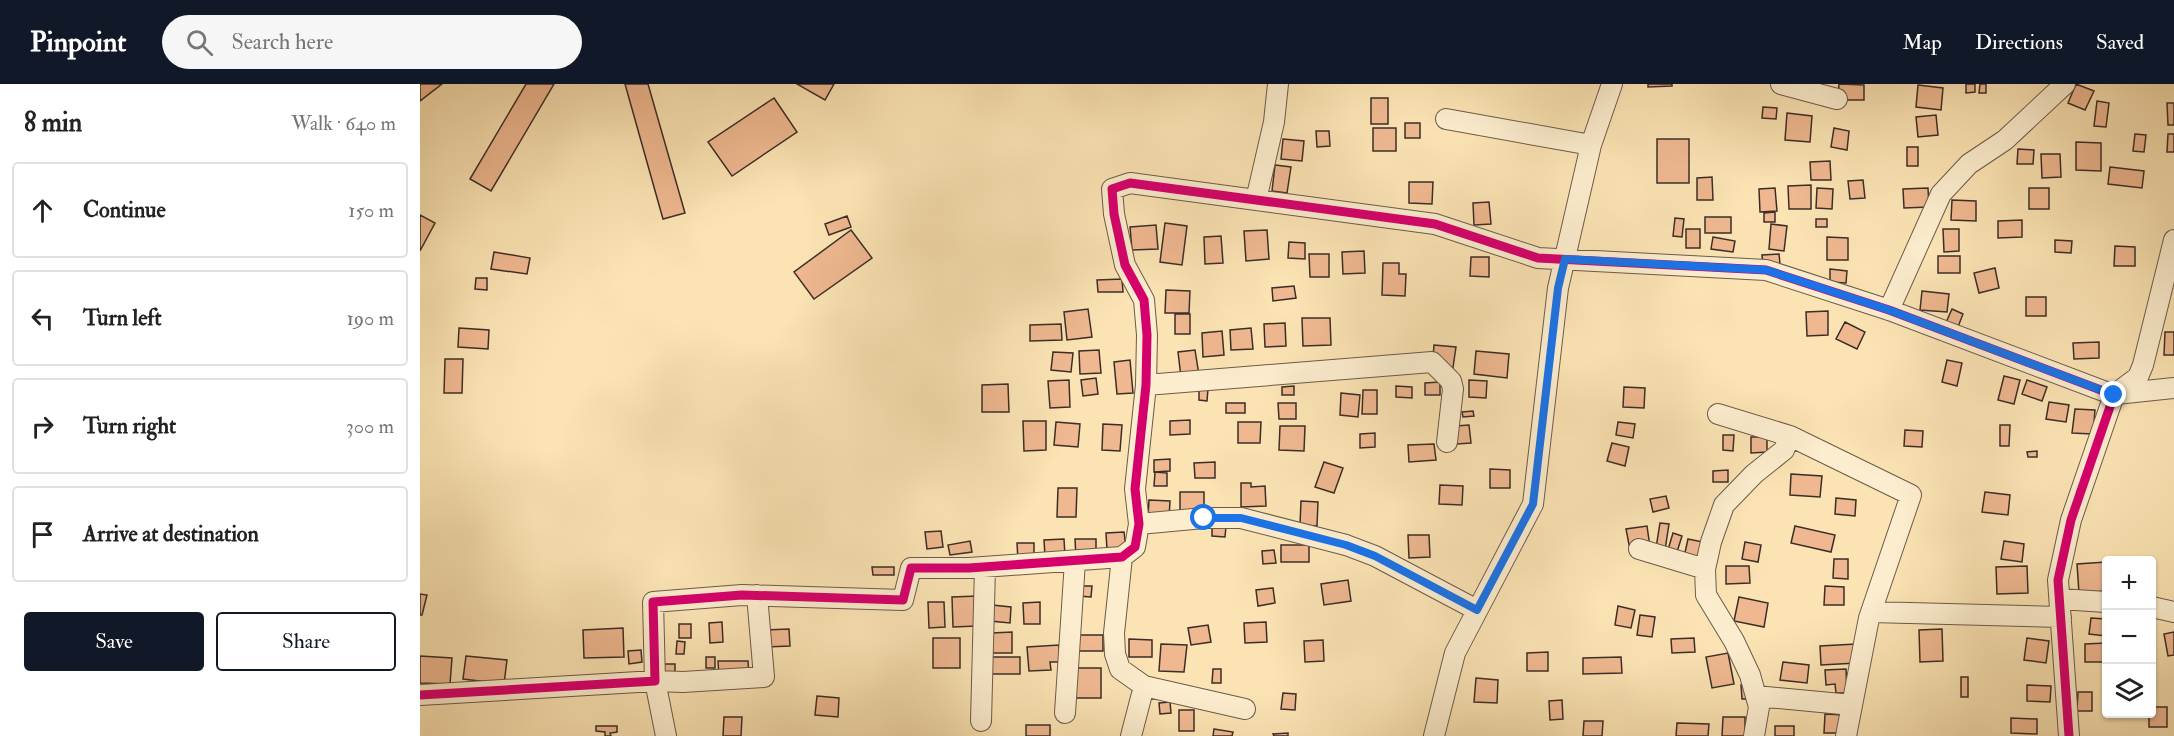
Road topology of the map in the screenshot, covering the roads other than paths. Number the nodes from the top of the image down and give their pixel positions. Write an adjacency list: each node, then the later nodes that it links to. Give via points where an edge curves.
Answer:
1 (1278, 84): 8 (street, via 1274,122)
2 (1612, 84): 7 (street)
3 (1781, 84): 5 (street)
4 (2065, 84): 11 (street, via 2005,140 1969,164 1941,194)
5 (1837, 99)
6 (1446, 119): 7 (street)
7 (1591, 145): 10 (street)
8 (1256, 200): 10 (street, via 1435,224 1538,258); 12 (street, via 1130,183 1112,189 1125,265 1144,300)
9 (2174, 240): 14 (street, via 2143,365 2138,377)
10 (1565, 259): 11 (street, via 1766,270); 28 (street, via 1558,288 1533,504)
11 (1889, 310): 14 (street)
12 (1146, 385): 17 (street, via 1432,362 1451,381 1453,389); 18 (street, via 1135,489)
13 (2174, 388): 14 (street)
14 (2114, 395): 26 (street, via 2071,520 2058,580)
15 (1718, 414): 16 (street)
16 (1790, 436): 23 (street, via 1784,450 1724,505); 29 (street, via 1911,495)
17 (1447, 442)
18 (1139, 524): 20 (street, via 1135,547); 28 (street, via 1241,518 1375,556)
19 (1639, 549): 23 (street)
20 (1122, 557): 21 (street); 32 (street, via 1115,654 1120,669)
21 (1075, 561): 22 (street); 37 (street)
22 (985, 567): 24 (street, via 911,568 903,600); 38 (street)
23 (1705, 569): 34 (street, via 1706,594 1734,641)
24 (757, 595): 31 (street, via 653,602); 31 (street, via 764,677)
25 (2102, 603): 26 (street)
26 (2060, 608): 29 (street); 44 (street)
27 (2156, 608): 30 (street)
28 (1477, 610): 41 (street, via 1455,653)
29 (1871, 612): 35 (street)
30 (2174, 612)
31 (655, 681): 33 (street); 39 (street)
32 (1144, 686): 36 (street); 40 (street)
33 (420, 695)
34 (1756, 696): 35 (street); 42 (street, via 1759,707)
35 (1852, 705): 43 (street)
36 (1245, 709)
37 (1065, 713)
38 (981, 721)
39 (666, 736)
40 (1131, 736)
41 (1434, 736)
42 (1754, 736)
43 (1846, 736)
44 (2069, 736)

